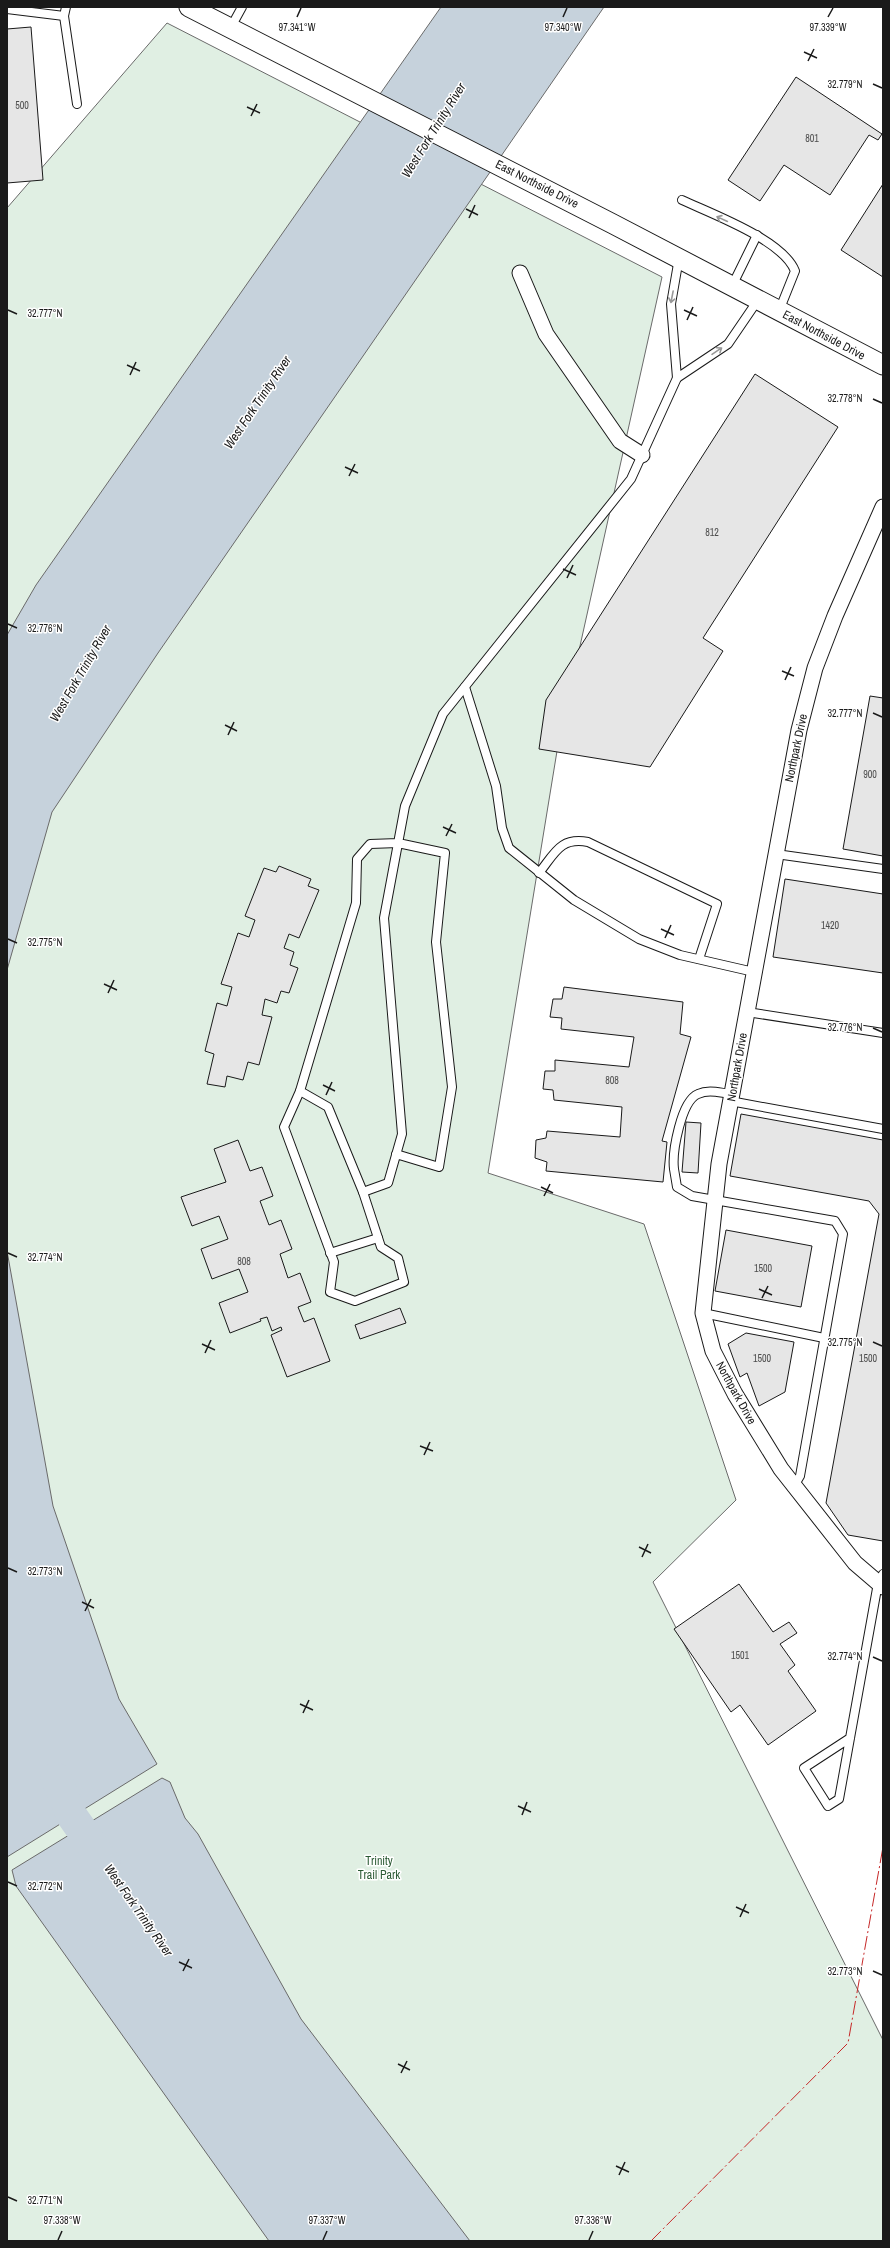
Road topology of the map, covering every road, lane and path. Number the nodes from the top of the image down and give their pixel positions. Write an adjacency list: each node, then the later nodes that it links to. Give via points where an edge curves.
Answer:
1 (66, 7): 5 (lane)
2 (189, 7): 6 (street, East Northside Drive)
3 (242, 7): 6 (lane)
4 (7, 9): 5 (lane)
5 (64, 16): 7 (lane)
6 (231, 27): 10 (street, East Northside Drive)
7 (77, 104)
8 (682, 200): 9 (lane, one-way to 8)
9 (757, 235): 12 (lane); 14 (lane, via 791,261 795,271)
10 (679, 258): 12 (street, East Northside Drive); 16 (lane, one-way to 16, via 671,304)
11 (520, 273): 17 (street, via 546,334 620,441)
12 (732, 286): 13 (street, East Northside Drive)
13 (758, 300): 14 (street, East Northside Drive); 16 (lane, one-way to 13, via 728,344)
14 (779, 311): 15 (street, East Northside Drive)
15 (883, 365)
16 (677, 378): 17 (lane)
17 (642, 456): 19 (lane, via 631,479)
18 (883, 507): 21 (street, Northpark Drive, via 835,616 816,668 798,730)
19 (465, 687): 20 (lane, via 443,714 405,806); 23 (lane, via 496,786 502,828 509,848)
20 (398, 843): 28 (lane, via 370,844 357,859 356,903); 31 (lane, via 384,918 402,1134); 31 (lane, via 445,853 436,942 452,1087 439,1167)
21 (776, 854): 22 (lane); 25 (street, Northpark Drive)
22 (883, 869)
23 (539, 873): 24 (lane, via 574,900 639,939 680,955); 24 (lane, via 561,845 575,840 588,842 717,904)
24 (699, 959): 25 (lane)
25 (754, 972): 26 (street, Northpark Drive)
26 (747, 1012): 27 (lane); 29 (street, Northpark Drive)
27 (883, 1033)
28 (300, 1091): 32 (lane, via 328,1107); 35 (lane, via 284,1127)
29 (731, 1098): 30 (lane); 33 (street, Northpark Drive); 33 (lane, via 709,1091 697,1094 688,1103 678,1131 674,1167 677,1187 692,1196)
30 (883, 1129)
31 (396, 1154): 32 (lane, via 388,1183)
32 (363, 1192): 34 (lane)
33 (715, 1200): 36 (street, Northpark Drive); 37 (lane, via 836,1221 843,1234)
34 (378, 1238): 35 (lane); 35 (lane, via 381,1247 398,1258 404,1282 355,1301 330,1292 334,1262)
35 (330, 1252)
36 (703, 1313): 37 (lane); 38 (street, Northpark Drive, via 713,1351 735,1394)
37 (824, 1338): 38 (lane, via 800,1476)
38 (794, 1486): 39 (street, Northpark Drive, via 855,1563)
39 (881, 1581): 40 (lane)
40 (850, 1738): 40 (lane, via 839,1799 828,1806 804,1768)

